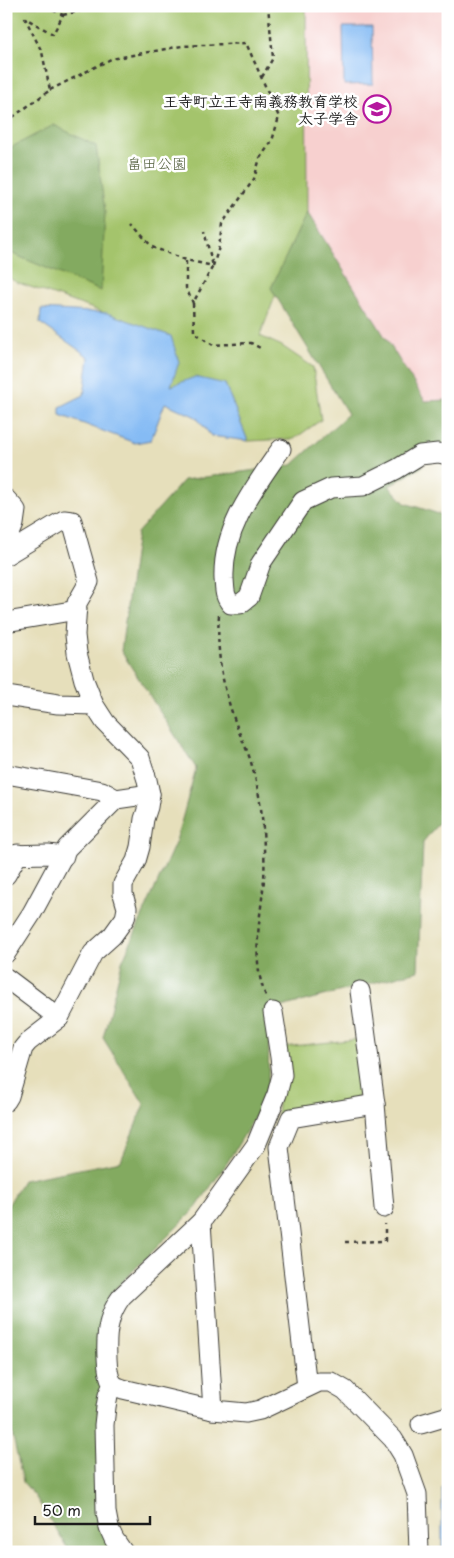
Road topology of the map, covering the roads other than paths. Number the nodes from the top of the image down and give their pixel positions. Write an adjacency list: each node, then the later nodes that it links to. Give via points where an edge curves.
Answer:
1 (281, 449): 2 (street, via 234,524 224,568 225,597 231,604 240,604 249,597 261,563 303,501 331,488 362,486 420,455)
2 (448, 455)
3 (6, 499): 4 (street, via 16,510)
4 (6, 544)
5 (6, 554): 6 (street, via 64,520 72,521 89,582)
6 (77, 610): 7 (street); 9 (street, via 77,653)
7 (6, 622)
8 (6, 696): 9 (street, via 58,704)
9 (94, 705): 11 (street, via 105,722 140,758)
10 (6, 774): 12 (street, via 102,791)
11 (150, 794): 12 (street); 20 (street, via 136,861 123,884 127,908 125,918 112,936 93,953)
12 (116, 799): 14 (street)
13 (12, 854): 14 (street); 15 (street)
14 (64, 856): 16 (street)
15 (6, 876)
16 (6, 953)
17 (6, 978): 20 (street)
18 (360, 991): 22 (street)
19 (273, 1012): 23 (street, via 282,1075)
20 (59, 1018): 21 (street, via 23,1048)
21 (6, 1100)
22 (375, 1104): 24 (street, via 291,1118); 25 (street)
23 (266, 1122): 24 (street); 26 (street, via 256,1145)
24 (285, 1132): 28 (street, via 279,1146)
25 (384, 1208)
26 (201, 1222): 27 (street, via 115,1306 107,1346 109,1375); 29 (street)
27 (113, 1384): 29 (street, via 123,1390); 32 (street, via 108,1395 104,1425 106,1512 109,1528)
28 (307, 1387): 29 (street, via 260,1410 246,1413); 33 (street, via 331,1382 345,1390 393,1439 403,1455 417,1494)
29 (213, 1410)
30 (448, 1416): 31 (street)
31 (422, 1424)
32 (122, 1552)
33 (419, 1552)

